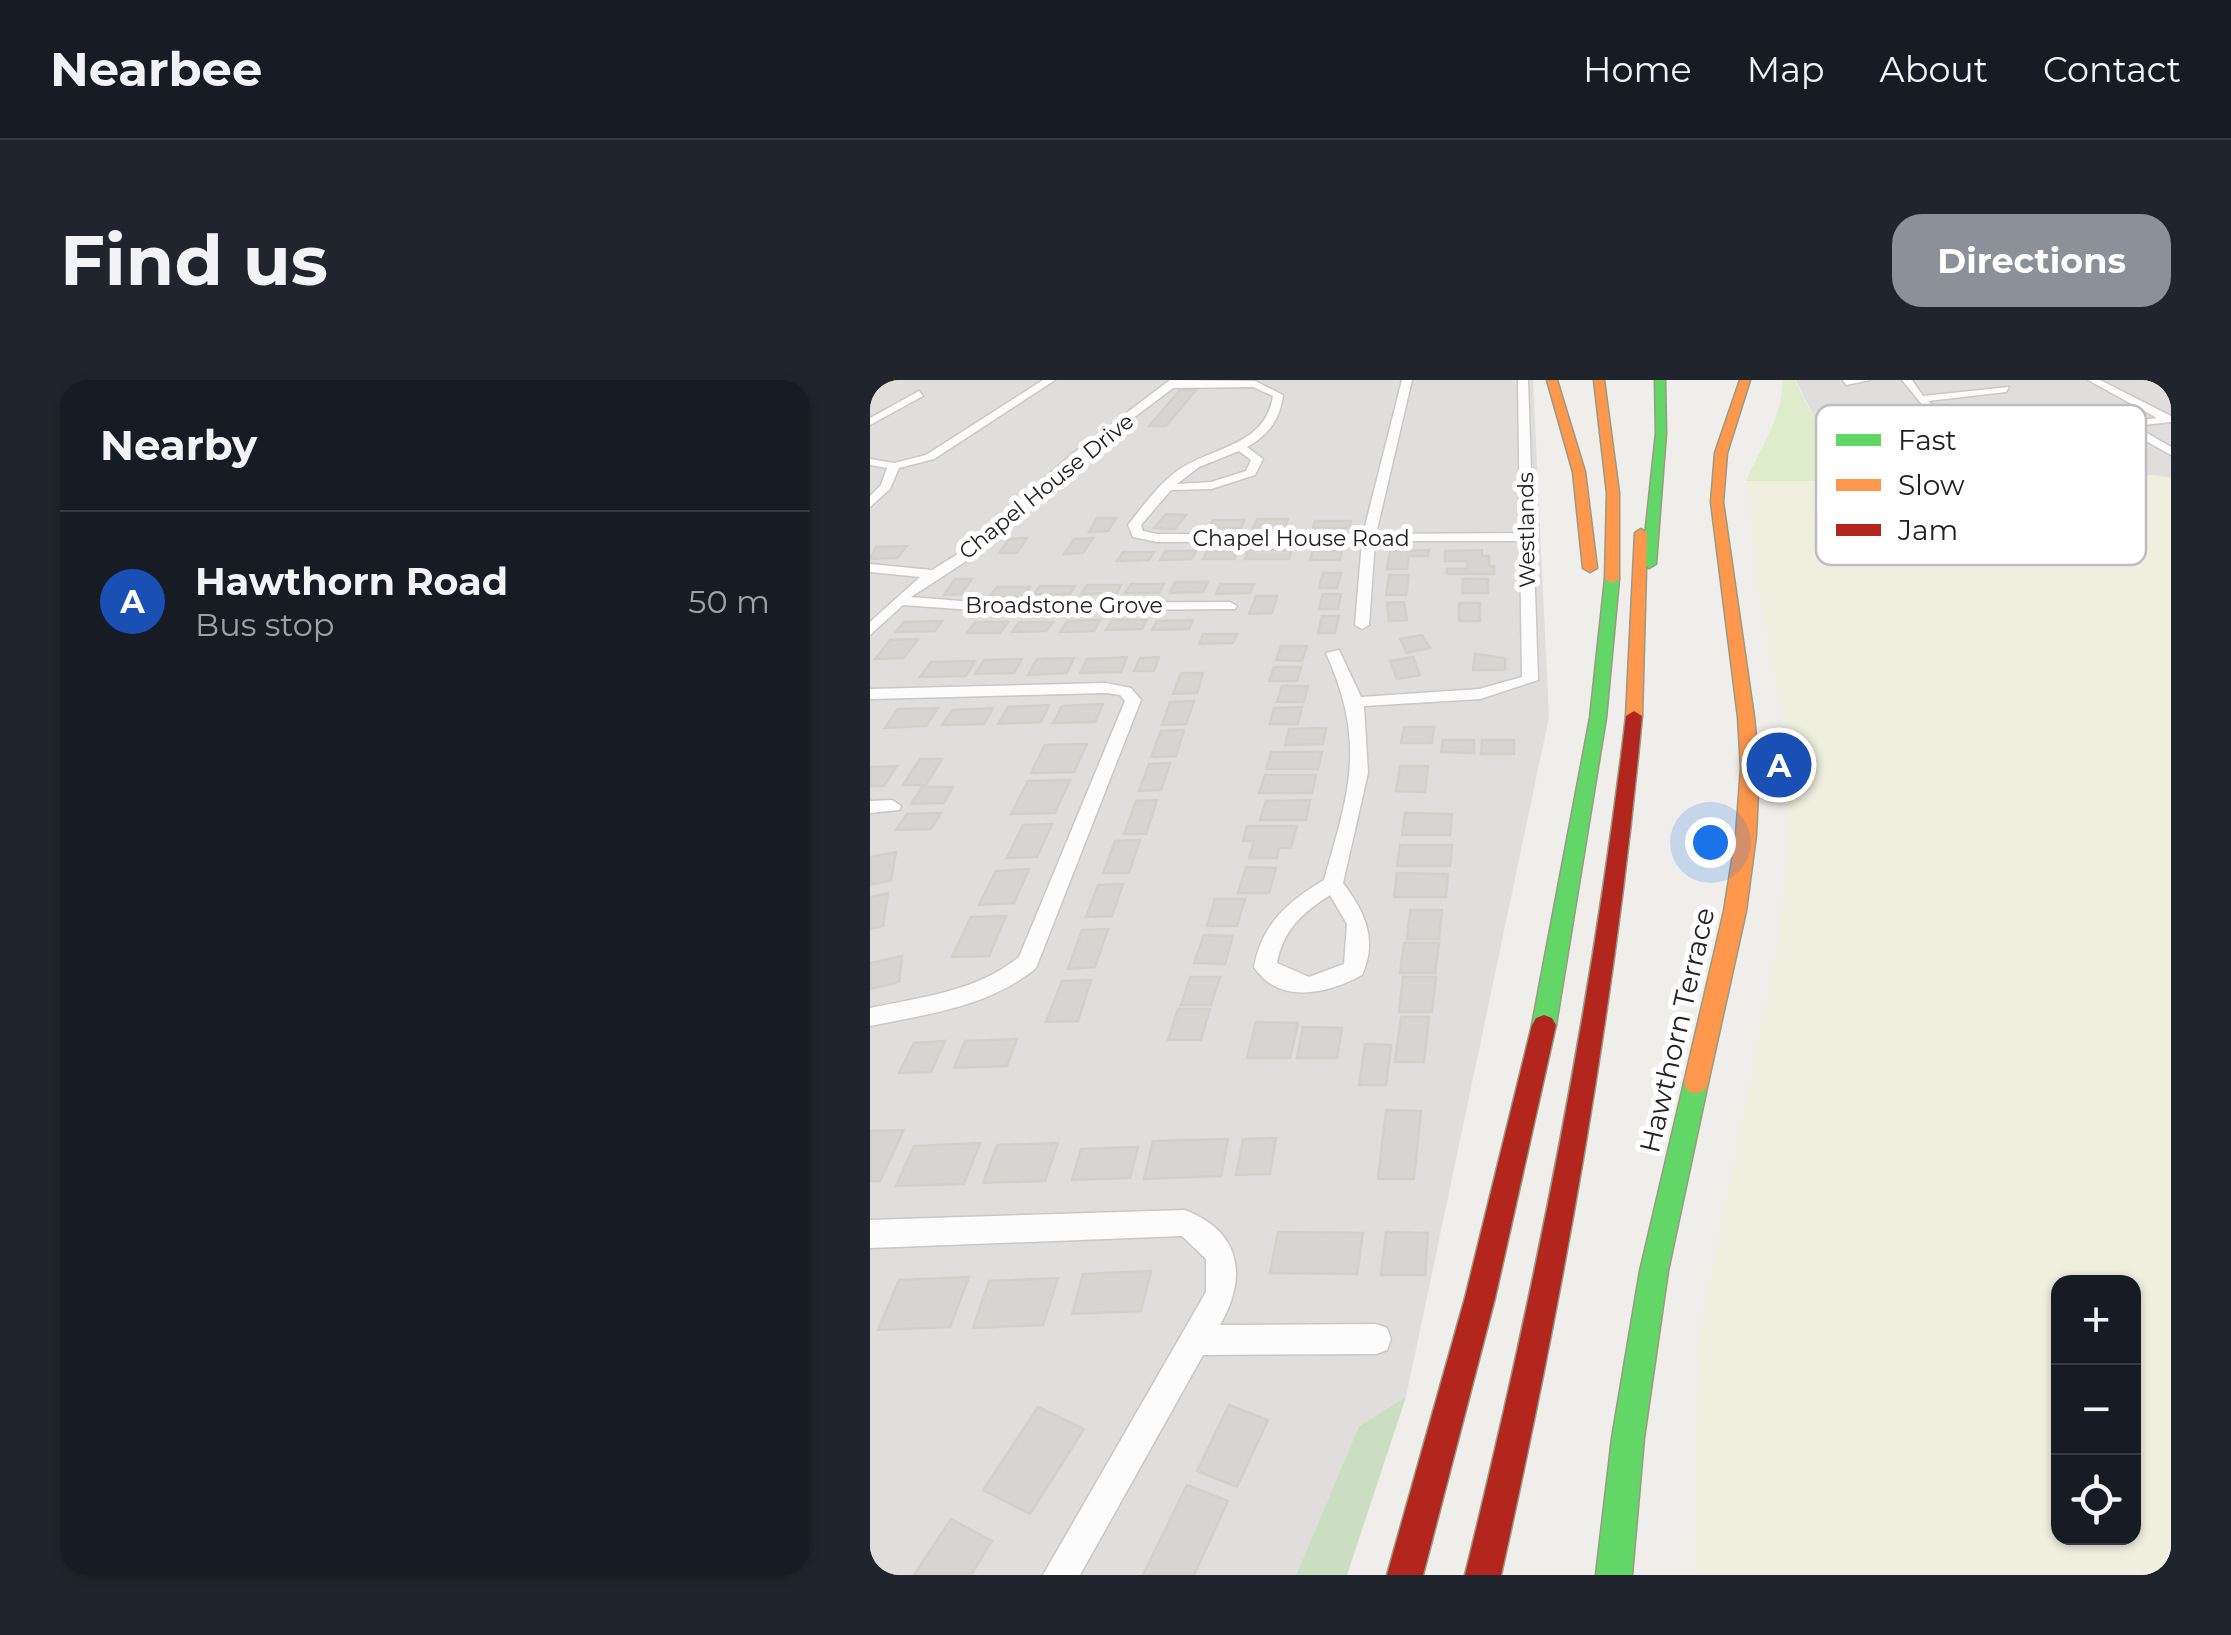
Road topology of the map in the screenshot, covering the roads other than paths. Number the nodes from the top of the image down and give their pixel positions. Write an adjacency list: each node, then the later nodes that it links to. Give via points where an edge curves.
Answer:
1 (1050, 380): 28 (street, via 930,458)
2 (1407, 380): 31 (street)
3 (1523, 380): 32 (street, Westlands)
4 (1552, 380): 44 (main road, via 1590,536)
5 (1599, 380): 44 (main road, via 1615,530 1612,622)
6 (1618, 380): 20 (main road)
7 (1660, 380): 38 (main road)
8 (1745, 380): 55 (main road, Hawthorn Terrace, via 1721,453 1717,502 1746,710 1746,835 1654,1271)
9 (1865, 380): 13 (street)
10 (1907, 380): 16 (street)
11 (2094, 380): 18 (street)
12 (1174, 382): 24 (street, Chapel House Road, via 1255,384 1278,395 1260,436); 34 (street, Chapel House Drive, via 1076,457 966,555)
13 (1846, 382)
14 (2006, 389): 16 (street)
15 (919, 394): 22 (street)
16 (1921, 398): 17 (street)
17 (1929, 405)
18 (2143, 405)
19 (2146, 407): 21 (street)
20 (1626, 409)
21 (2170, 419)
22 (870, 422)
23 (2146, 438): 25 (street)
24 (1241, 447): 29 (street, Chapel House Road, via 1192,466); 29 (street, Chapel House Road, via 1257,459 1251,473 1189,488)
25 (2171, 452)
26 (1634, 458): 38 (main road)
27 (870, 462): 28 (street)
28 (894, 466): 30 (street)
29 (1169, 486): 31 (street, Chapel House Road, via 1134,525 1138,534)
30 (873, 497)
31 (1370, 537): 32 (street, Chapel House Road); 39 (street)
32 (1526, 537): 43 (street, Westlands, via 1530,680 1480,694)
33 (870, 568): 34 (street)
34 (934, 574): 35 (street, Chapel House Drive)
35 (898, 600): 36 (street, Broadstone Grove, via 986,608); 37 (street, Chapel House Drive)
36 (1230, 606)
37 (877, 615): 40 (street, Chapel House Drive)
38 (1643, 623): 54 (main road, via 1630,766 1578,1131)
39 (1362, 625)
40 (870, 630)
41 (1334, 653): 43 (street)
42 (870, 694): 48 (street, via 1106,688 1133,700 1028,962 1011,979 985,989)
43 (1355, 702): 47 (street, via 1362,760)
44 (1591, 764): 53 (main road, via 1558,964)
45 (870, 806): 46 (street)
46 (892, 806)
47 (1334, 884): 47 (street, via 1362,934 1354,969 1323,987 1292,985 1265,967 1268,938 1300,904)
48 (870, 1017)
49 (870, 1234): 51 (street, via 1186,1223 1206,1234 1223,1262 1220,1296)
50 (1376, 1339): 51 (street)
51 (1196, 1340): 52 (street)
52 (1062, 1575)
53 (1405, 1575)
54 (1483, 1575)
55 (1614, 1575)

